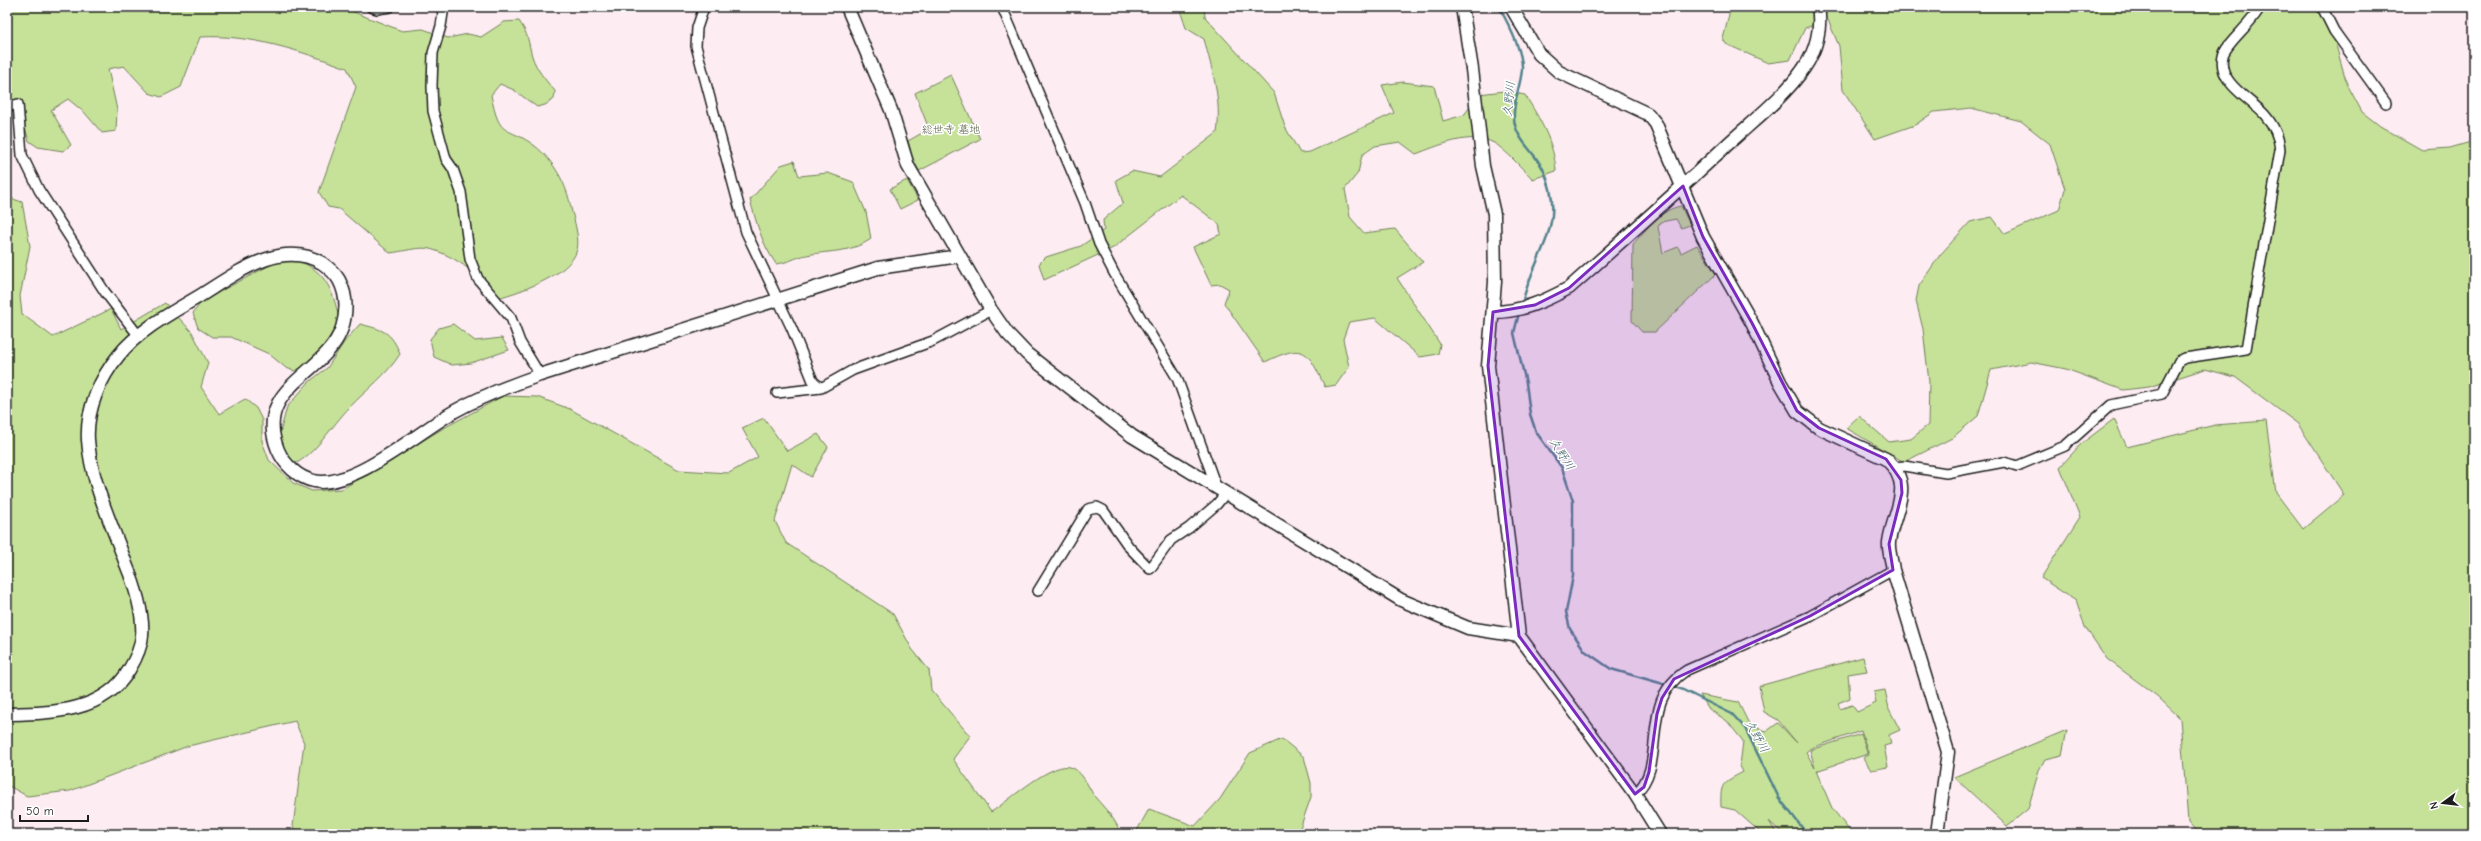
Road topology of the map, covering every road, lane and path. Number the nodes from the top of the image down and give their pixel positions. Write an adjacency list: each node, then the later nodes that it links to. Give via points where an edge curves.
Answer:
1 (371, 7): 2 (street, via 377,10)
2 (390, 7)
3 (440, 7): 20 (street, via 443,13 433,53 433,110 446,159 454,169 461,192 470,259 478,279 511,318 520,342)
4 (704, 7): 16 (street, via 697,28 696,46 746,232)
5 (847, 7): 15 (street, via 891,110 908,166)
6 (1002, 7): 24 (street, via 1085,203 1099,244 1177,378)
7 (1462, 7): 18 (street, via 1483,166 1494,214)
8 (1511, 7): 14 (street, via 1539,54 1559,72 1648,114 1656,124)
9 (1818, 7): 14 (street, via 1817,38 1804,68 1783,92)
10 (2260, 7): 23 (street, via 2249,25 2226,49 2222,62 2229,82 2264,114 2275,130 2280,150 2246,349 2179,361 2162,394 2111,405 2065,446 2017,466 2004,462 1946,473 1904,466)
11 (2322, 7): 12 (street, via 2334,31)
12 (2386, 104)
13 (7, 107): 19 (street, via 18,104 22,155 39,190 105,292)
14 (1684, 186): 18 (street, via 1569,288 1535,305); 23 (street, via 1703,236 1797,411 1819,428 1886,460)
15 (959, 256): 16 (street, via 878,268); 17 (street)
16 (776, 299): 20 (street); 21 (street, via 792,329 813,381)
17 (991, 310): 21 (street, via 933,341 853,370); 24 (street, via 1007,333 1027,354 1101,413 1132,436)
18 (1499, 312): 27 (street, via 1488,366)
19 (138, 336): 20 (street, via 260,262 286,253 297,253 327,267 336,275 343,287 346,314 343,326 333,345 284,393 277,403 272,422 275,443 283,461 303,478 323,482 357,473 453,412 492,392); 28 (street, via 119,354 99,386 89,419 88,437 98,487 134,584 140,610 142,636 136,657 125,678 96,701 63,710)
20 (540, 375)
21 (821, 388): 22 (street)
22 (778, 393)
23 (1895, 467): 25 (street, via 1901,480 1902,494 1889,544)
24 (1221, 491): 26 (street, via 1217,504 1171,540 1150,569 1129,547 1103,510 1097,507 1088,509); 27 (street, via 1401,600 1468,628)
25 (1893, 570): 29 (street, via 1810,616 1687,670 1674,679 1662,698 1657,714 1649,772 1644,787); 31 (street, via 1948,752)
26 (1038, 591)
27 (1519, 636): 29 (street)
28 (7, 714)
29 (1635, 794): 30 (street)
30 (1660, 834)
31 (1937, 834)

